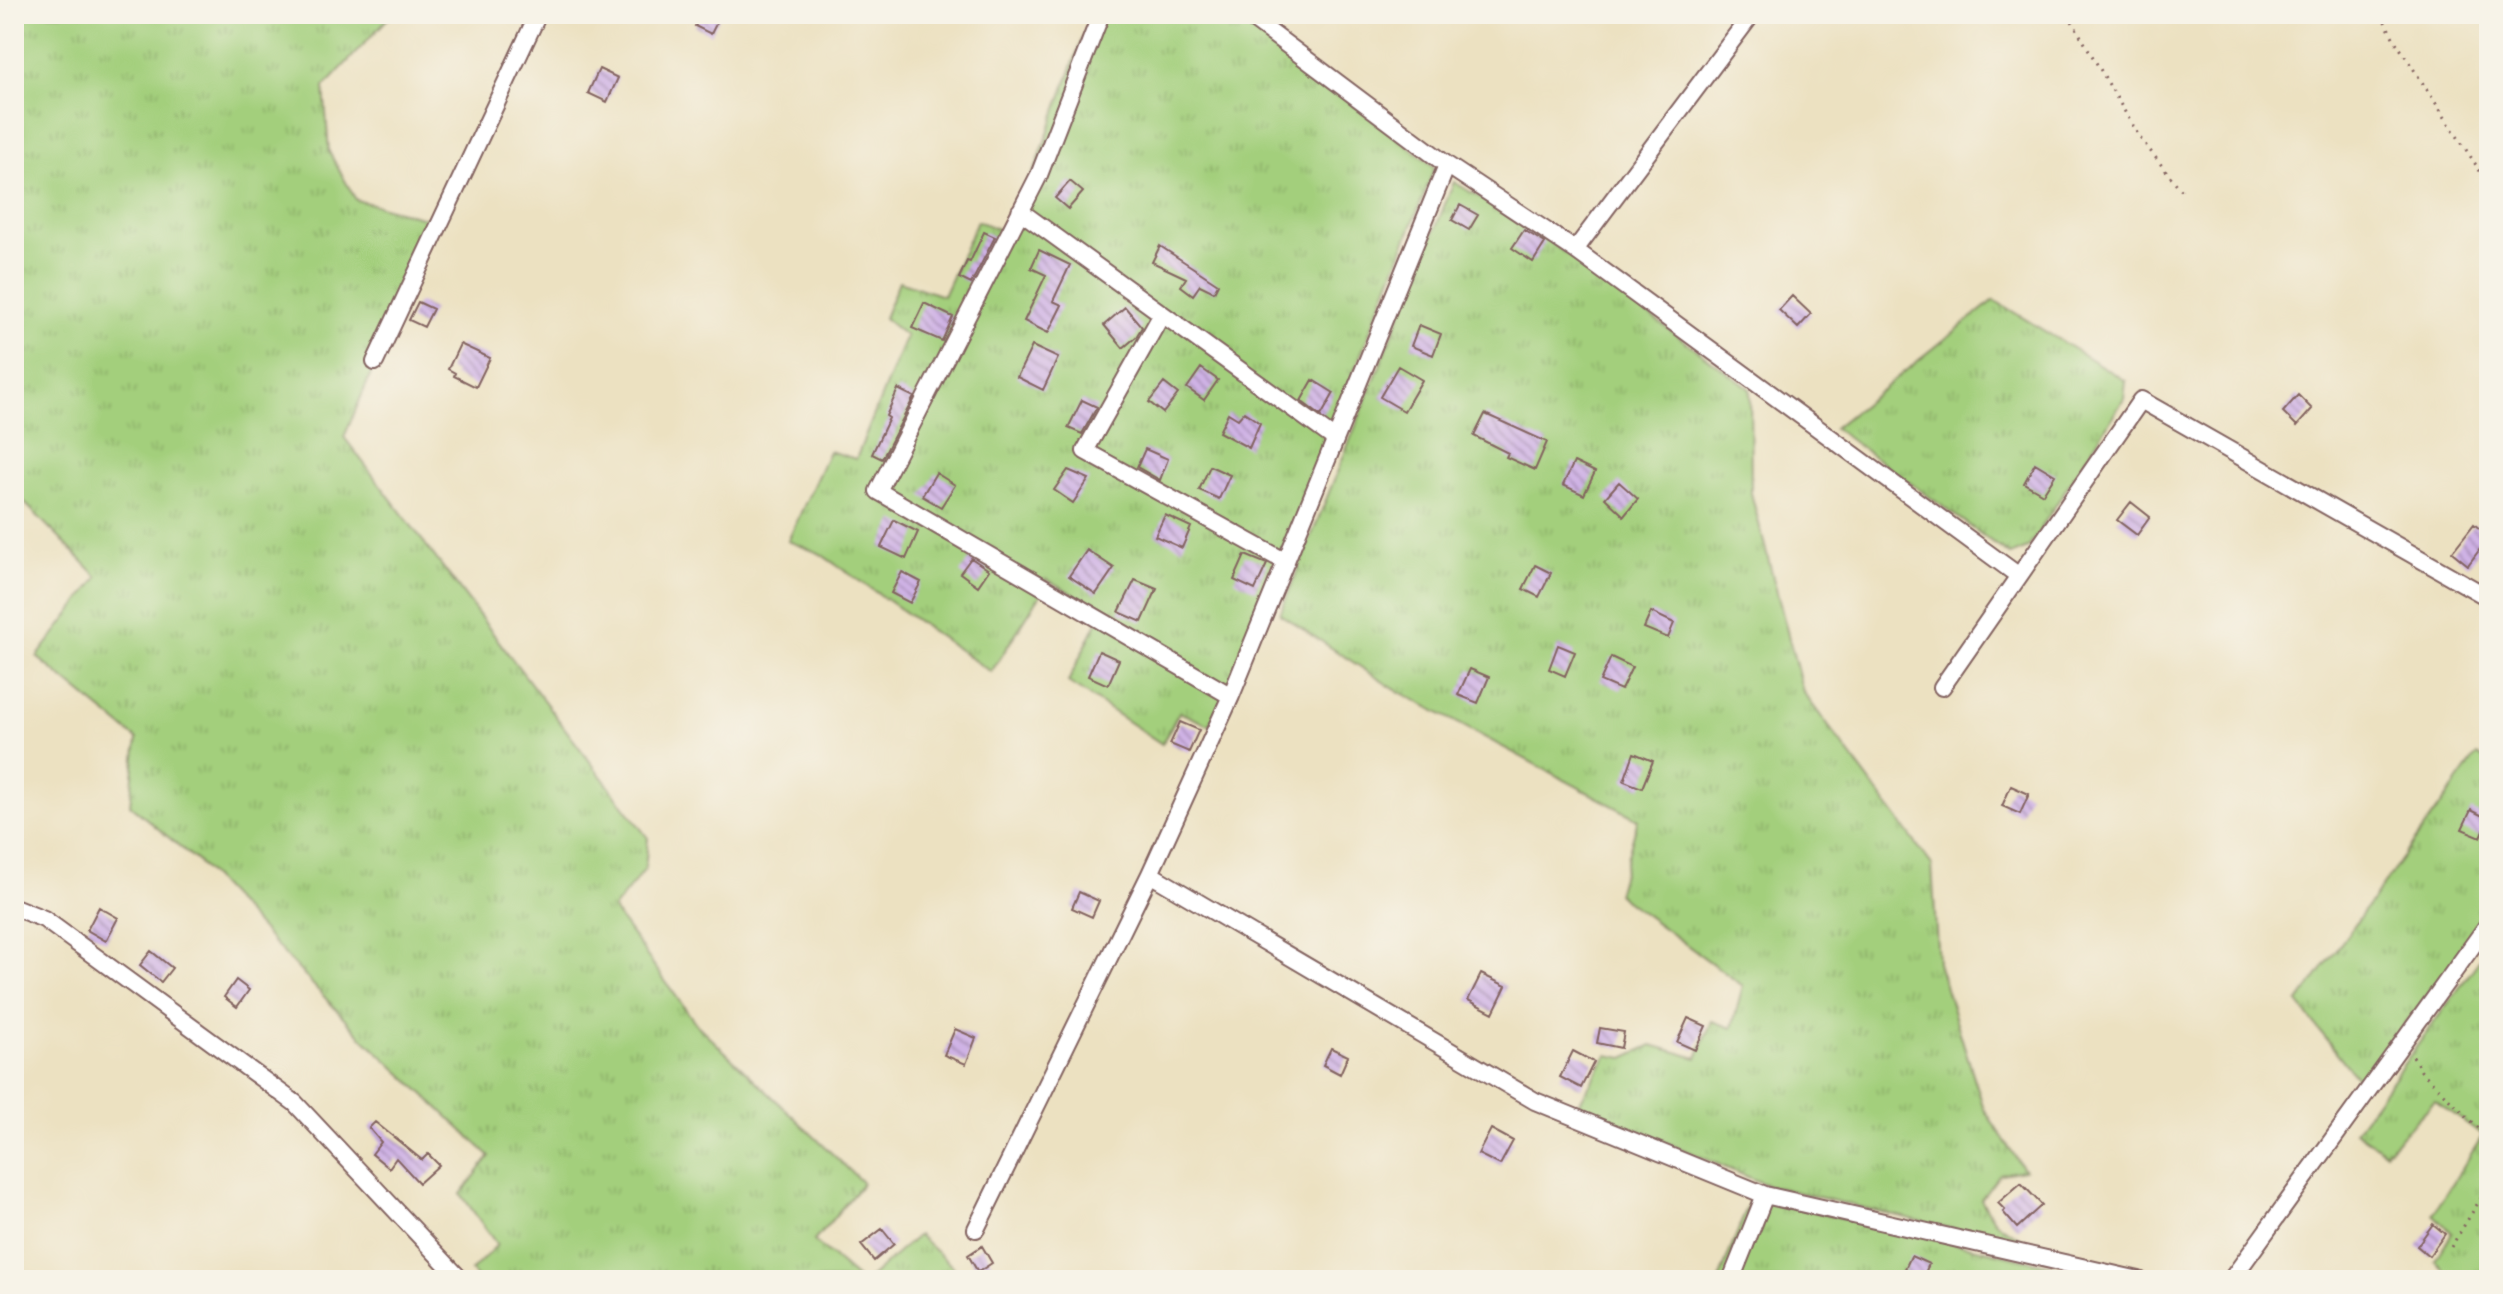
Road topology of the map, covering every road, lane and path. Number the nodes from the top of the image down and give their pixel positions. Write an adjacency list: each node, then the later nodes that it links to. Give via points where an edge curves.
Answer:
1 (538, 14): 13 (street)
2 (1101, 14): 10 (street)
3 (1246, 14): 7 (street)
4 (1752, 14): 11 (street)
5 (2068, 14): 9 (path, via 2140,138)
6 (2381, 14): 8 (path)
7 (1447, 165): 11 (street); 14 (street)
8 (2489, 185)
9 (2182, 191)
10 (1020, 211): 12 (street); 19 (street, via 878,491)
11 (1575, 250): 16 (street)
12 (1162, 314): 14 (street); 15 (street, via 1085,451)
13 (375, 362)
14 (1335, 439): 15 (street)
15 (1286, 562): 19 (street)
16 (2019, 576): 17 (street, via 2141,400); 18 (street)
17 (2489, 598)
18 (1942, 687)
19 (1231, 696): 20 (street)
20 (1150, 874): 26 (street, via 1535,1101); 27 (street)
21 (14, 907): 29 (street, via 44,919 295,1103)
22 (2489, 923): 23 (street)
23 (2406, 1038): 24 (path, via 2421,1071); 32 (street)
24 (2489, 1138)
25 (2489, 1185): 28 (path)
26 (1765, 1195): 30 (street); 31 (street)
27 (976, 1229)
28 (2451, 1247)
29 (461, 1280)
30 (1731, 1280)
31 (2139, 1280)
32 (2231, 1280)

